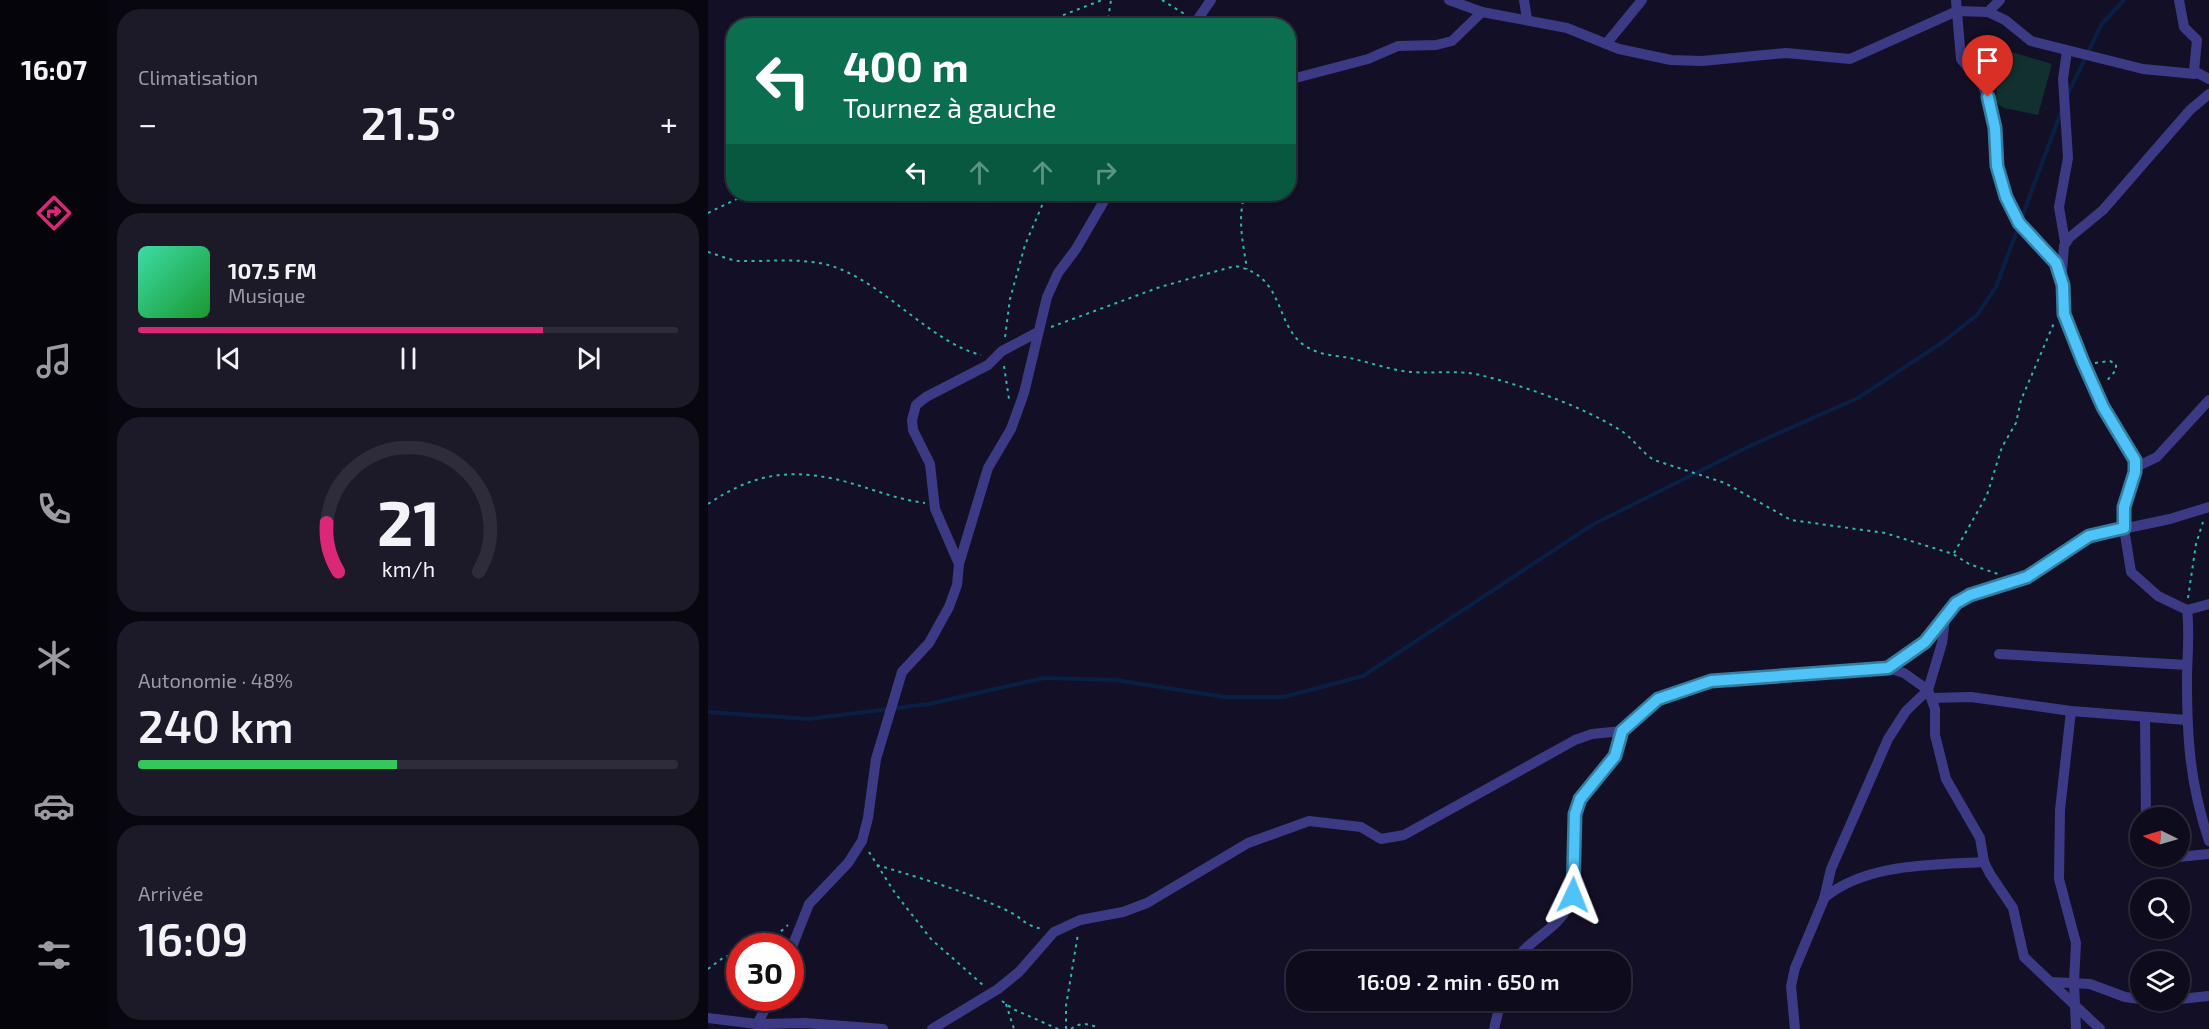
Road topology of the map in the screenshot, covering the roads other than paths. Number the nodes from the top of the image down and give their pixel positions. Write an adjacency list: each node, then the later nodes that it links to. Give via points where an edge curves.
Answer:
1 (1211, 0): 10 (street)
2 (1449, 0): 8 (street)
3 (1524, 0): 11 (street)
4 (1642, 0): 12 (street)
5 (2000, 0): 9 (street)
6 (2179, 0): 14 (street, via 2184,27 2197,40)
7 (1957, 5): 9 (street); 12 (street, via 1850,59 1786,53 1671,60); 20 (street, via 1961,59 1988,97 1997,137 1997,166 2006,197 2019,223 2056,263)
8 (1482, 12): 11 (street); 15 (street, via 1452,40 1436,45 1398,46 1368,59)
9 (1988, 12): 13 (street, via 2031,41)
10 (1200, 18)
11 (1527, 18): 12 (street, via 1567,28)
12 (1606, 44)
13 (2067, 51): 14 (street, via 2143,69); 19 (street, via 2063,79 2068,158 2059,207)
14 (2195, 74): 16 (street)
15 (1296, 78)
16 (2209, 79)
17 (2209, 94): 19 (street, via 2190,110 2103,210)
18 (1104, 201): 21 (street, via 1058,273)
19 (2065, 242): 20 (street)
20 (2063, 285): 23 (street, via 2062,304 2083,362)
21 (1038, 332): 26 (street, via 1024,393 1011,429 988,468); 26 (street, via 916,405 913,430 930,464 933,503)
22 (2209, 400): 23 (street, via 2157,457)
23 (2136, 466): 25 (street, via 2124,507)
24 (2208, 507): 25 (street)
25 (2124, 528): 28 (street, via 2131,572 2158,596); 29 (street, via 2089,536 2027,577 1970,595 1956,603)
26 (959, 564): 44 (street, via 957,585 936,632 902,672 876,759 862,841 848,863 809,904)
27 (2209, 604): 28 (street)
28 (2187, 610): 31 (street)
29 (1945, 618): 32 (street, via 1925,642); 33 (street)
30 (1999, 654): 31 (street)
31 (2187, 665): 36 (street)
32 (1888, 668): 33 (street, via 1904,673); 37 (street, via 1711,681 1658,699)
33 (1930, 694): 34 (street); 42 (street, via 1946,779 1980,838); 43 (street, via 1906,711 1888,739 1831,869)
34 (2071, 711): 35 (street); 47 (street, via 2060,810 2059,879 2076,943)
35 (2145, 718): 36 (street); 38 (street)
36 (2187, 720): 39 (street, via 2190,769)
37 (1622, 731): 45 (street, via 1615,756 1576,807 1570,903 1561,920); 57 (street, via 1592,734 1575,741 1404,835 1381,839 1361,827 1309,820 1248,843 1147,903 1124,912 1080,920 1054,932 1019,972)
38 (2146, 807)
39 (2209, 841)
40 (2209, 854): 41 (street)
41 (2190, 856)
42 (1984, 862): 43 (street, via 1882,872 1838,886); 46 (street, via 2013,908 2024,957)
43 (1824, 899): 59 (street, via 1795,968 1791,986)
44 (798, 933)
45 (1521, 951)
46 (2051, 982): 47 (street); 51 (street)
47 (2074, 982): 49 (street); 51 (street)
48 (2209, 996): 50 (street)
49 (2130, 998)
50 (2190, 998)
51 (2077, 1009): 60 (street); 61 (street)
52 (764, 1011): 55 (street)
53 (1498, 1011): 58 (street)
54 (708, 1018): 55 (street)
55 (757, 1024): 56 (street, via 815,1023)
56 (883, 1029)
57 (932, 1029)
58 (1494, 1029)
59 (1795, 1029)
60 (2076, 1029)
61 (2100, 1029)

